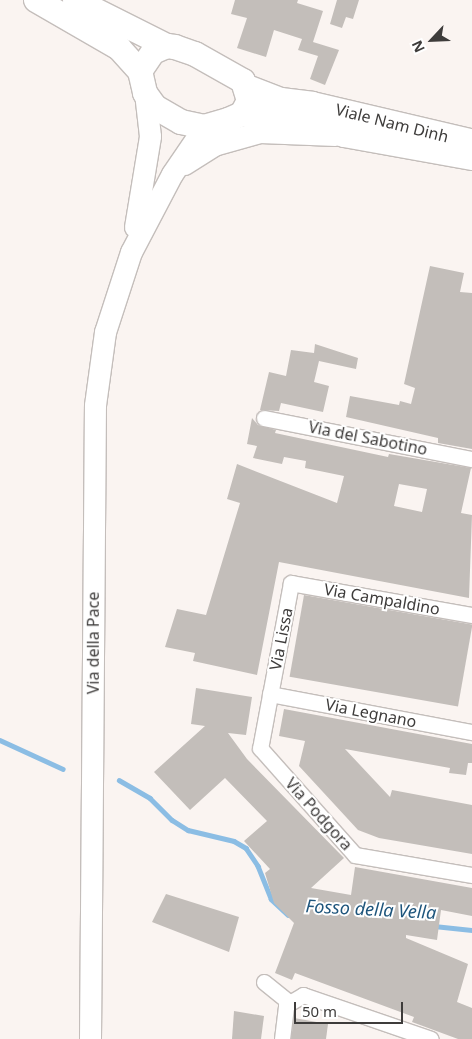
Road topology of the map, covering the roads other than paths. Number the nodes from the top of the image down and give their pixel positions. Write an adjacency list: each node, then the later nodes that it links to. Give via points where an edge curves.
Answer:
1 (36, 0): 5 (main road, via 119,48)
2 (75, 0): 3 (main road)
3 (167, 46): 4 (main road); 5 (main road, via 154,52)
4 (195, 54): 6 (main road, via 231,73); 7 (main road, via 222,58)
5 (143, 82): 9 (main road, via 155,107); 14 (main road, via 150,136)
6 (246, 87): 7 (main road, via 281,100); 8 (main road, via 249,101)
7 (312, 104): 11 (main road, Viale Nam Dinh)
8 (242, 114): 9 (main road); 10 (main road, Viale Nam Dinh, via 306,119)
9 (204, 128): 13 (main road)
10 (344, 135): 12 (main road, Viale Nam Dinh); 13 (main road, via 284,131 230,139 194,156)
11 (472, 141)
12 (472, 158)
13 (172, 174): 14 (main road)
14 (131, 252): 24 (main road, Via della Pace, via 105,332 94,405)
15 (264, 418): 16 (street, Via del Sabotino)
16 (472, 459)
17 (291, 583): 18 (street, Via Campaldino); 19 (street, Via Lissa)
18 (472, 615)
19 (270, 694): 20 (street, Via Legnano); 21 (street, Via Podgora, via 260,748 355,855)
20 (472, 732)
21 (472, 875)
22 (264, 982): 23 (street)
23 (297, 999): 25 (street, via 286,1005); 26 (street)
24 (90, 1039)
25 (282, 1039)
26 (431, 1039)

